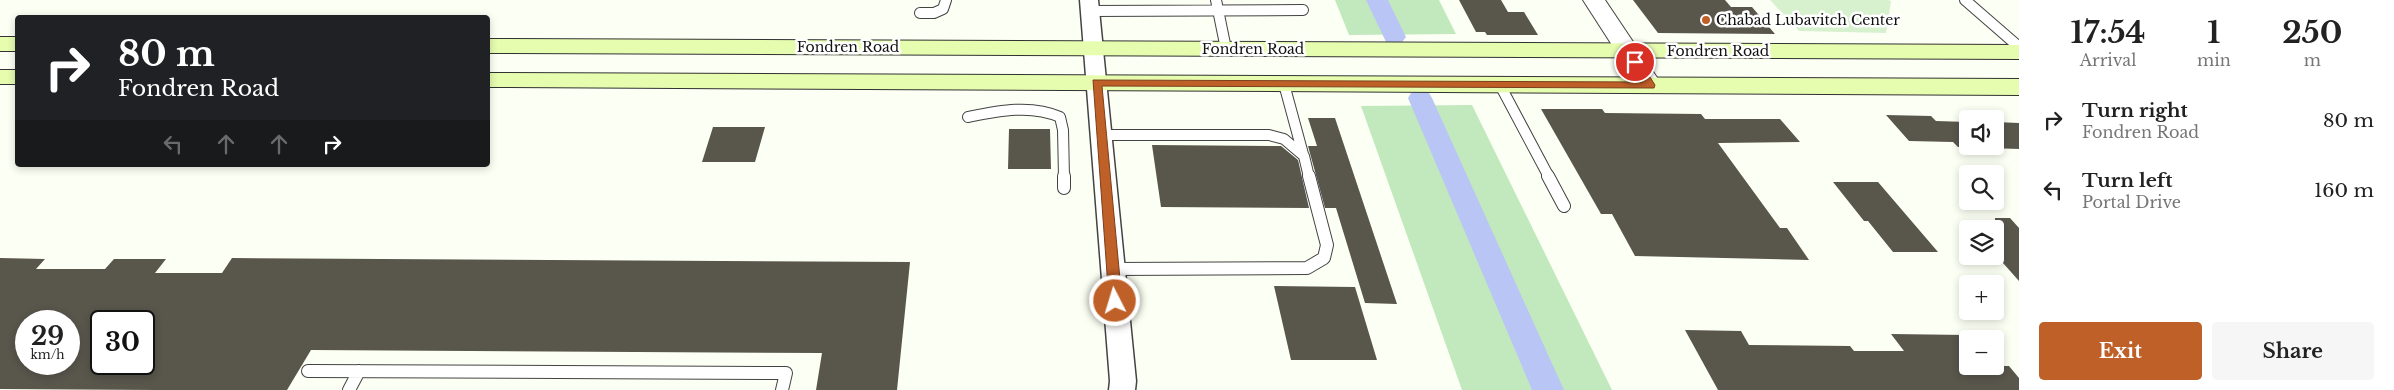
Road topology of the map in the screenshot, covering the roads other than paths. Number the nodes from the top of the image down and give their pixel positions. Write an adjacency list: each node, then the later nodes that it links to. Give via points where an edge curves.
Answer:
1 (946, 0): 8 (lane, via 943,9)
2 (1216, 0): 7 (lane)
3 (1594, 0): 16 (street)
4 (1965, 0): 13 (lane)
5 (1090, 5): 7 (lane); 14 (street)
6 (1303, 10): 7 (lane)
7 (1218, 11): 15 (lane)
8 (920, 13)
9 (0, 44): 10 (main road)
10 (15, 44)
11 (490, 46): 12 (main road, Fondren Road)
12 (709, 46): 14 (main road, Fondren Road); 22 (main road)
13 (2019, 47)
14 (1093, 48): 15 (main road, Fondren Road); 23 (street)
15 (1226, 49): 16 (main road, Fondren Road)
16 (1628, 51): 17 (main road, Fondren Road); 26 (street)
17 (1917, 52): 18 (main road, Fondren Road); 27 (main road)
18 (2019, 52)
19 (0, 77): 20 (main road)
20 (15, 77)
21 (490, 80): 22 (main road)
22 (695, 81): 23 (main road)
23 (1096, 83): 24 (main road); 30 (street)
24 (1284, 84): 25 (main road); 31 (lane)
25 (1500, 85): 26 (main road); 33 (lane)
26 (1650, 85): 27 (main road)
27 (1952, 87): 28 (main road)
28 (2019, 87)
29 (968, 117): 32 (lane, via 1050,111 1060,117)
30 (1101, 135): 31 (lane, via 1270,135 1284,139); 34 (street)
31 (1304, 156): 34 (lane, via 1327,245 1324,258 1315,264 1307,268)
32 (1064, 188)
33 (1564, 206)
34 (1112, 269): 37 (street)
35 (308, 371): 36 (lane)
36 (360, 371): 38 (lane); 39 (lane, via 786,373)
37 (1122, 386)
38 (349, 390)
39 (782, 390)

